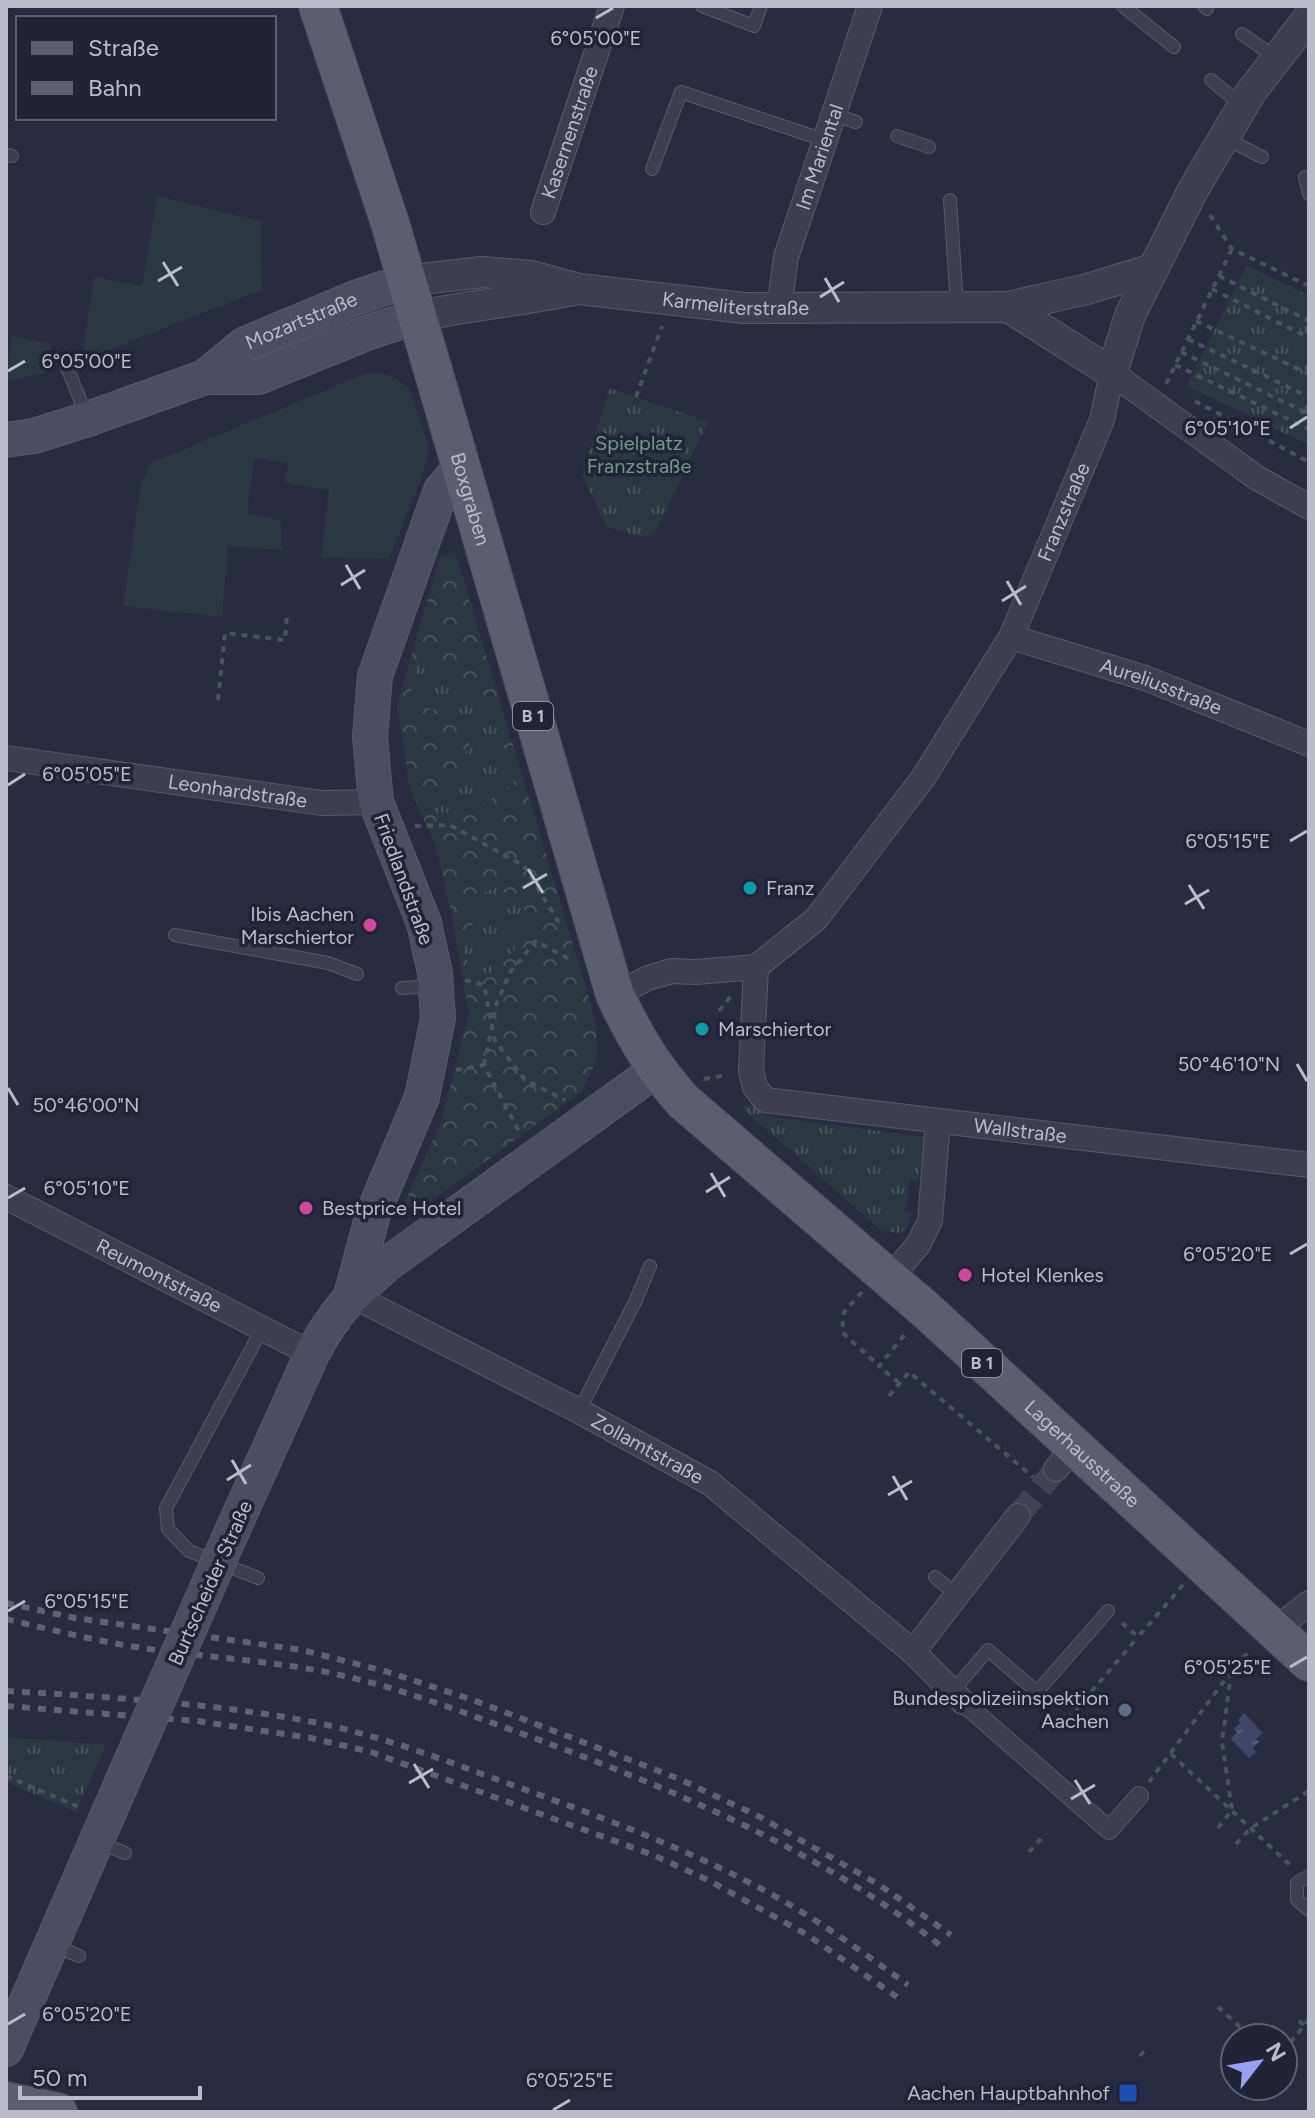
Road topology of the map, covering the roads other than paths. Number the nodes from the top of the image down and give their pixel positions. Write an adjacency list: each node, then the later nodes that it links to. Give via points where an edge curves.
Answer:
1 (318, 6): 26 (main road, Boxgraben / B 1)
2 (612, 6): 24 (street, Kasernenstraße)
3 (702, 6): 4 (lane, via 754,26)
4 (761, 6)
5 (870, 6): 13 (street, Im Mariental)
6 (1123, 6): 9 (lane)
7 (1309, 17): 10 (street, Franzstraße)
8 (1242, 34): 10 (lane)
9 (1174, 47)
10 (1276, 58): 12 (street, Franzstraße)
11 (1211, 80): 12 (lane)
12 (1243, 106): 16 (street, Franzstraße)
13 (832, 114): 14 (lane); 17 (street, Im Mariental)
14 (856, 122)
15 (897, 136): 18 (lane)
16 (1223, 137): 19 (lane); 25 (street, Franzstraße)
17 (824, 140): 20 (lane, via 681,92); 30 (street, Im Mariental, via 786,257)
18 (929, 147)
19 (1262, 157)
20 (652, 169)
21 (1309, 180): 22 (lane, via 1305,177)
22 (1309, 194)
23 (950, 200): 28 (lane)
24 (543, 212)
25 (1153, 269): 29 (street, Karmeliterstraße); 33 (street, Franzstraße, via 1130,315)
26 (405, 281): 27 (street, Karmeliterstraße, via 482,272 531,276); 31 (main road, Boxgraben / B 1); 34 (main road, Mozartstraße, via 245,344)
27 (579, 289): 30 (street, Karmeliterstraße); 31 (street, Karmeliterstraße)
28 (957, 305): 29 (street, Karmeliterstraße); 30 (street, Karmeliterstraße)
29 (1008, 307): 33 (street)
30 (779, 309)
31 (416, 317): 34 (main road, Mozartstraße, via 258,377); 37 (main road, Boxgraben / B 1)
32 (66, 365): 35 (lane)
33 (1112, 373): 38 (street, via 1257,478); 39 (street, Franzstraße, via 1102,420)
34 (205, 377): 35 (main road, Mozartstraße)
35 (88, 419): 36 (main road, Mozartstraße)
36 (6, 440)
37 (460, 468): 42 (main road, Friedlandstraße, via 441,490 375,676 370,737); 48 (main road, Boxgraben / B 1)
38 (1309, 507)
39 (1011, 637): 40 (street, Aureliusstraße, via 1145,678); 44 (street, Franzstraße, via 923,778 816,919)
40 (1309, 744)
41 (6, 758): 42 (street, Leonhardstraße)
42 (381, 815): 46 (main road, Friedlandstraße, via 424,923)
43 (175, 935): 45 (lane, via 328,963)
44 (756, 967): 48 (street, via 672,971); 50 (street, Wallstraße, via 751,1071 765,1100)
45 (357, 974)
46 (435, 979): 47 (lane); 55 (main road, Friedlandstraße, via 438,1018 422,1097 374,1211)
47 (402, 988)
48 (615, 995): 49 (main road, Lagerhausstraße / B 1)
49 (656, 1070): 54 (main road, Lagerhausstraße / B 1, via 683,1101); 55 (main road, Burtscheider Straße)
50 (938, 1121): 51 (street, Wallstraße); 54 (street, via 930,1221 918,1245)
51 (1309, 1165)
52 (6, 1197): 56 (street, Reumontstraße)
53 (650, 1266): 58 (lane)
54 (884, 1275): 65 (main road, Lagerhausstraße / B 1, via 1058,1467 1202,1563)
55 (351, 1295): 57 (main road, Burtscheider Straße); 58 (street, Zollamtstraße)
56 (262, 1329): 57 (street, Reumontstraße); 61 (lane, via 166,1508 168,1529 189,1551)
57 (312, 1354): 72 (main road, Burtscheider Straße, bridge, via 130,1764 109,1838 65,1950)
58 (579, 1411): 66 (street, Zollamtstraße, via 710,1483)
59 (1018, 1516): 62 (street)
60 (935, 1577): 62 (lane)
61 (258, 1578)
62 (958, 1596): 66 (street)
63 (1309, 1603): 65 (street)
64 (1108, 1611): 68 (lane, via 1037,1692 988,1650)
65 (1275, 1630): 67 (main road, B 1)
66 (913, 1652): 68 (street, Zollamtstraße)
67 (1309, 1662)
68 (958, 1697): 69 (street, Zollamtstraße, via 1109,1830)
69 (1139, 1796)
70 (1306, 1876): 71 (lane, via 1297,1883 1297,1900)
71 (1309, 1910)
72 (6, 2049)
73 (6, 2101): 74 (main road)
74 (58, 2112)

